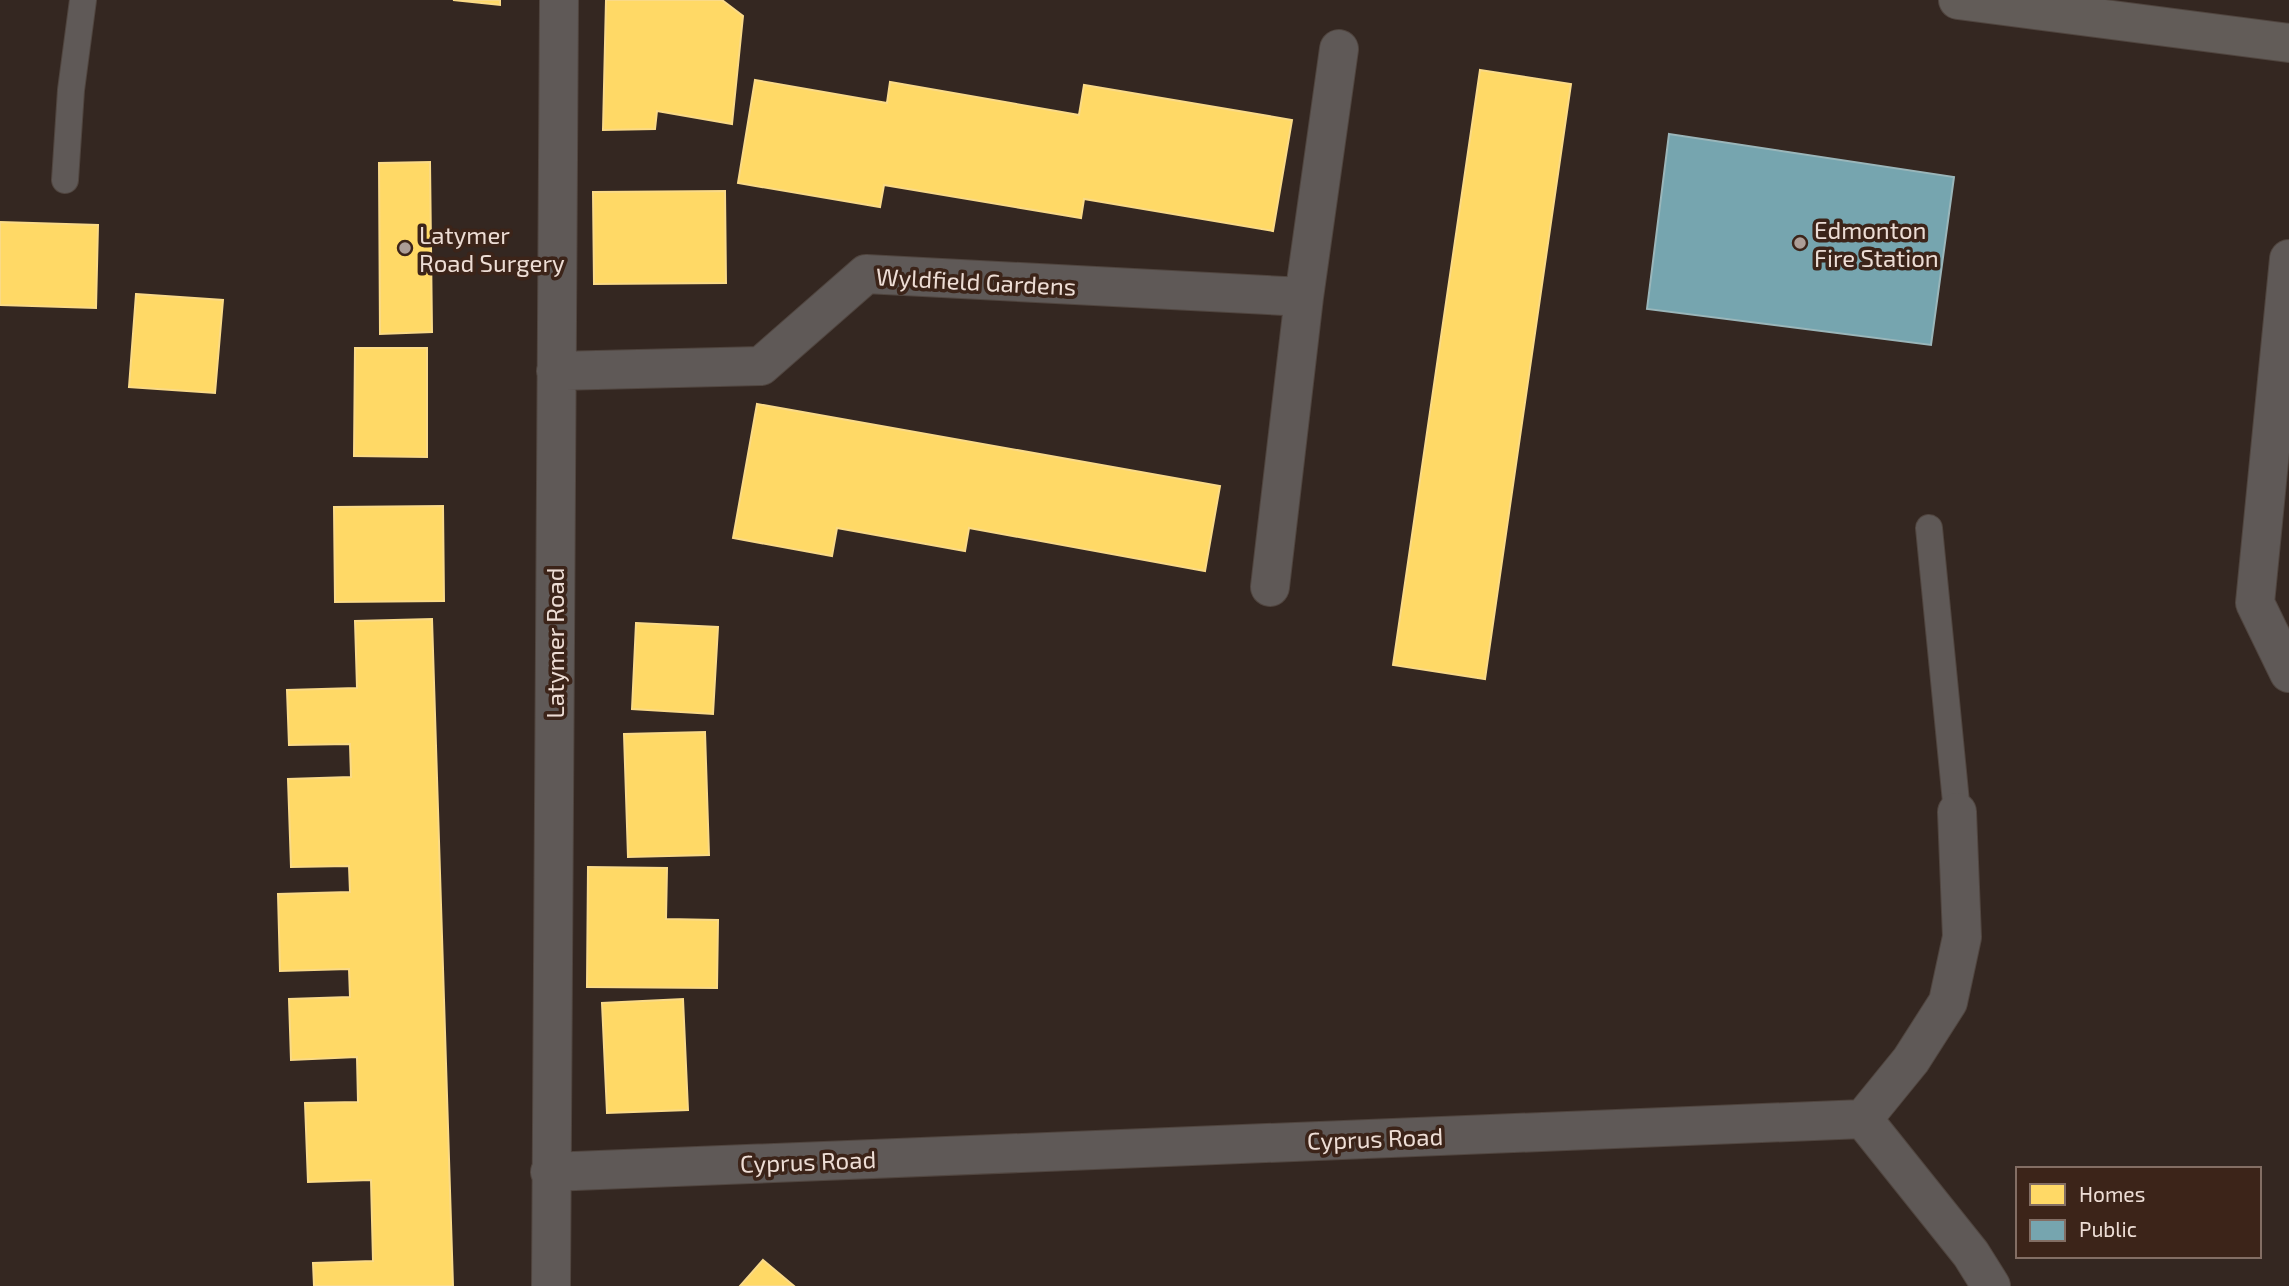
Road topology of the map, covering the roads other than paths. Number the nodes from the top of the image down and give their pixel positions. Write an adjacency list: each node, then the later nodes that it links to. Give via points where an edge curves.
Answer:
1 (83, 0): 6 (lane)
2 (559, 0): 9 (street, Latymer Road)
3 (1958, 0): 4 (main road)
4 (2289, 43)
5 (1339, 49): 8 (street)
6 (65, 180)
7 (2289, 259): 12 (street, via 2255,603)
8 (1304, 297): 9 (street, Wyldfield Gardens, via 866,274 761,366); 11 (street)
9 (556, 371): 15 (street, Latymer Road)
10 (1929, 528): 13 (lane)
11 (1270, 587)
12 (2289, 673)
13 (1957, 812): 14 (street, via 1962,937 1948,1002 1911,1060)
14 (1863, 1119): 15 (street, Cyprus Road); 17 (street, via 1971,1254)
15 (550, 1172): 16 (street, Latymer Road)
16 (551, 1286)
17 (1991, 1286)

